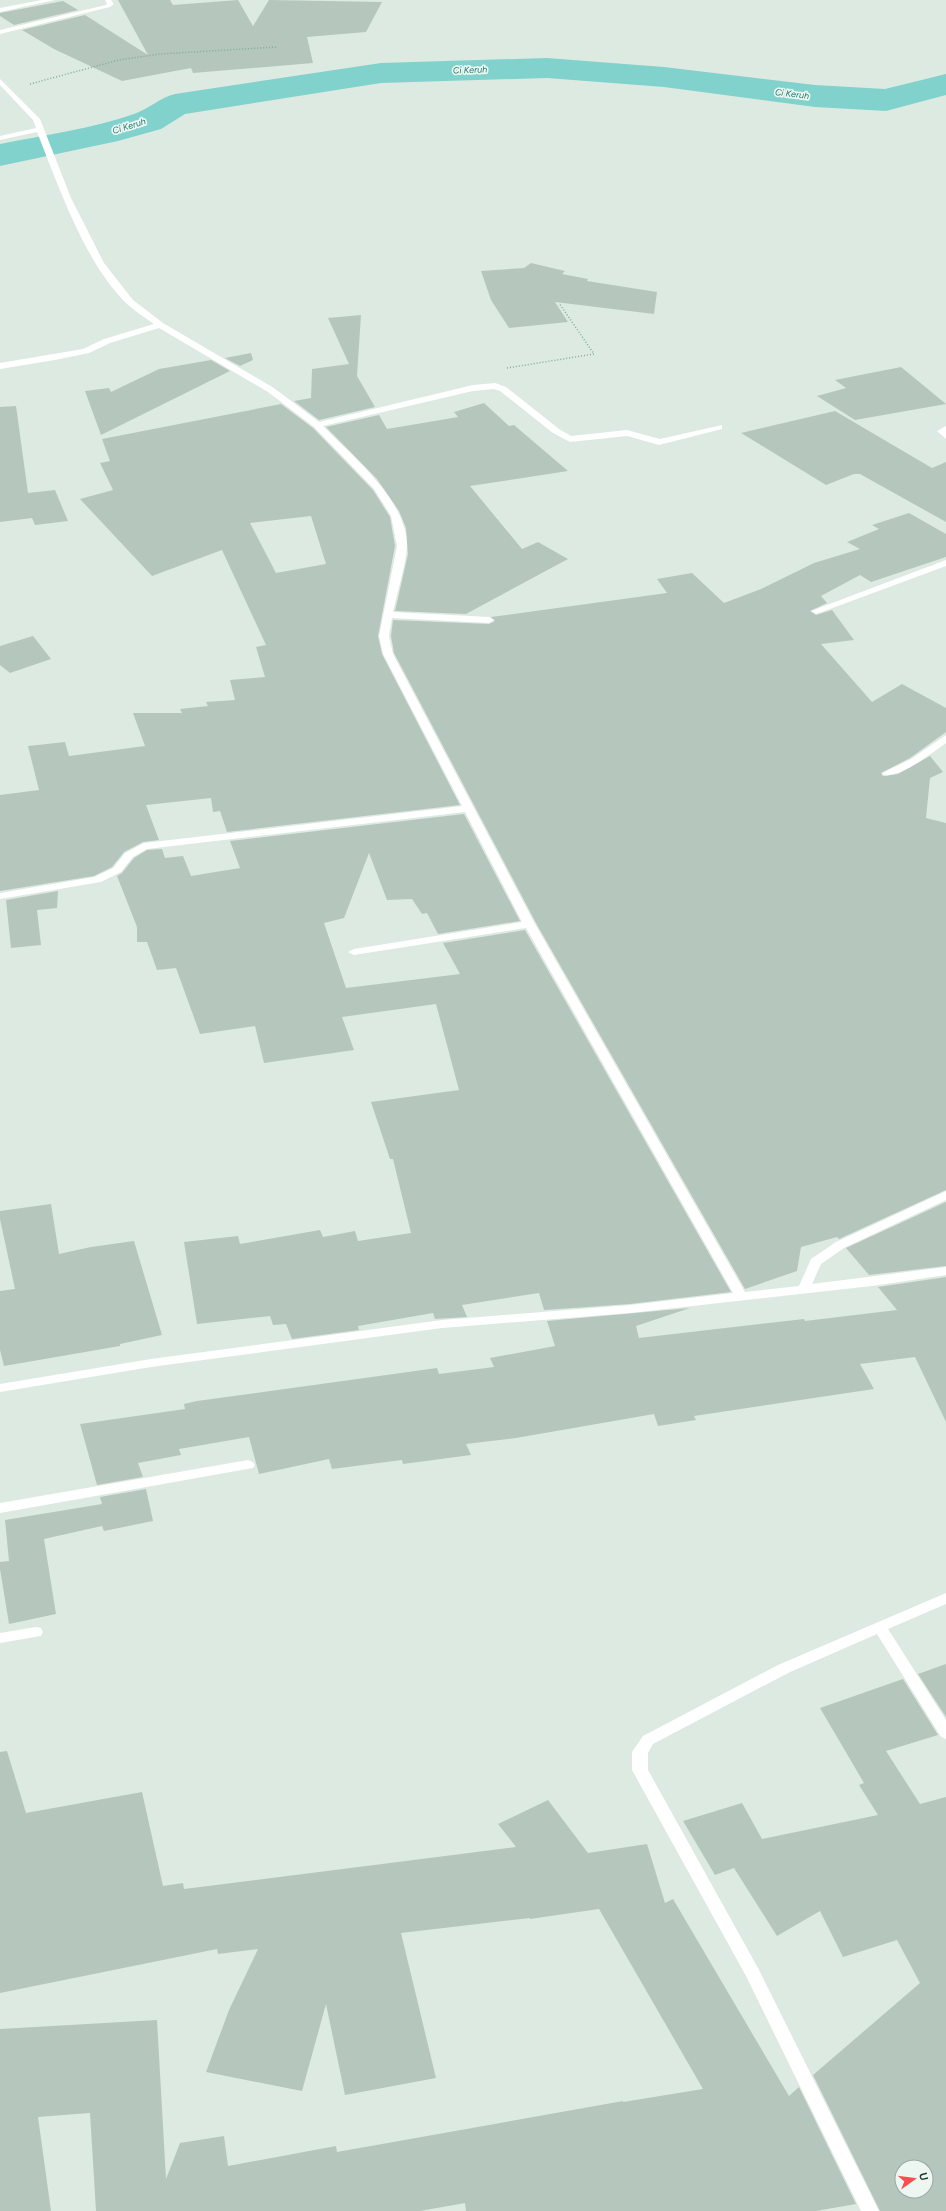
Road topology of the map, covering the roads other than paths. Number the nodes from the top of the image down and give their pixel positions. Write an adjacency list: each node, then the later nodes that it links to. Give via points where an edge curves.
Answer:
1 (52, 0): 5 (street)
2 (108, 0): 6 (street, via 111,4 106,7)
3 (7, 1): 4 (street)
4 (0, 4)
5 (0, 10)
6 (0, 32)
7 (0, 80): 8 (street, via 36,119)
8 (42, 132): 9 (street); 10 (street, via 67,198 100,264 130,302)
9 (0, 138)
10 (160, 324): 11 (street, via 107,341 86,351); 12 (street, via 271,390)
11 (0, 366)
12 (317, 425): 13 (street, via 473,388 495,386 556,432 573,440 627,433 659,442); 18 (street, via 377,487 396,516 402,546)
13 (719, 427)
14 (946, 429): 15 (street, via 941,431)
15 (946, 436)
16 (946, 562): 17 (street)
17 (816, 611)
18 (387, 616): 19 (street); 22 (street, via 384,636 388,654)
19 (489, 620)
20 (946, 738): 21 (street, via 915,761)
21 (887, 773)
22 (469, 808): 23 (street, via 144,846 129,855 117,870 97,880); 24 (street)
23 (0, 896)
24 (530, 924): 25 (street); 29 (street)
25 (354, 952)
26 (946, 1195): 28 (street, via 840,1245 816,1262)
27 (946, 1271): 28 (street)
28 (804, 1289): 29 (street)
29 (741, 1296): 30 (street, via 630,1309 442,1324 151,1362)
30 (0, 1388)
31 (248, 1465): 32 (street)
32 (0, 1508)
33 (946, 1598): 34 (street)
34 (880, 1626): 37 (street); 38 (street, via 783,1669 648,1740 640,1752 640,1770 752,1973)
35 (36, 1632): 36 (street)
36 (0, 1638)
37 (946, 1733)
38 (870, 2211)

